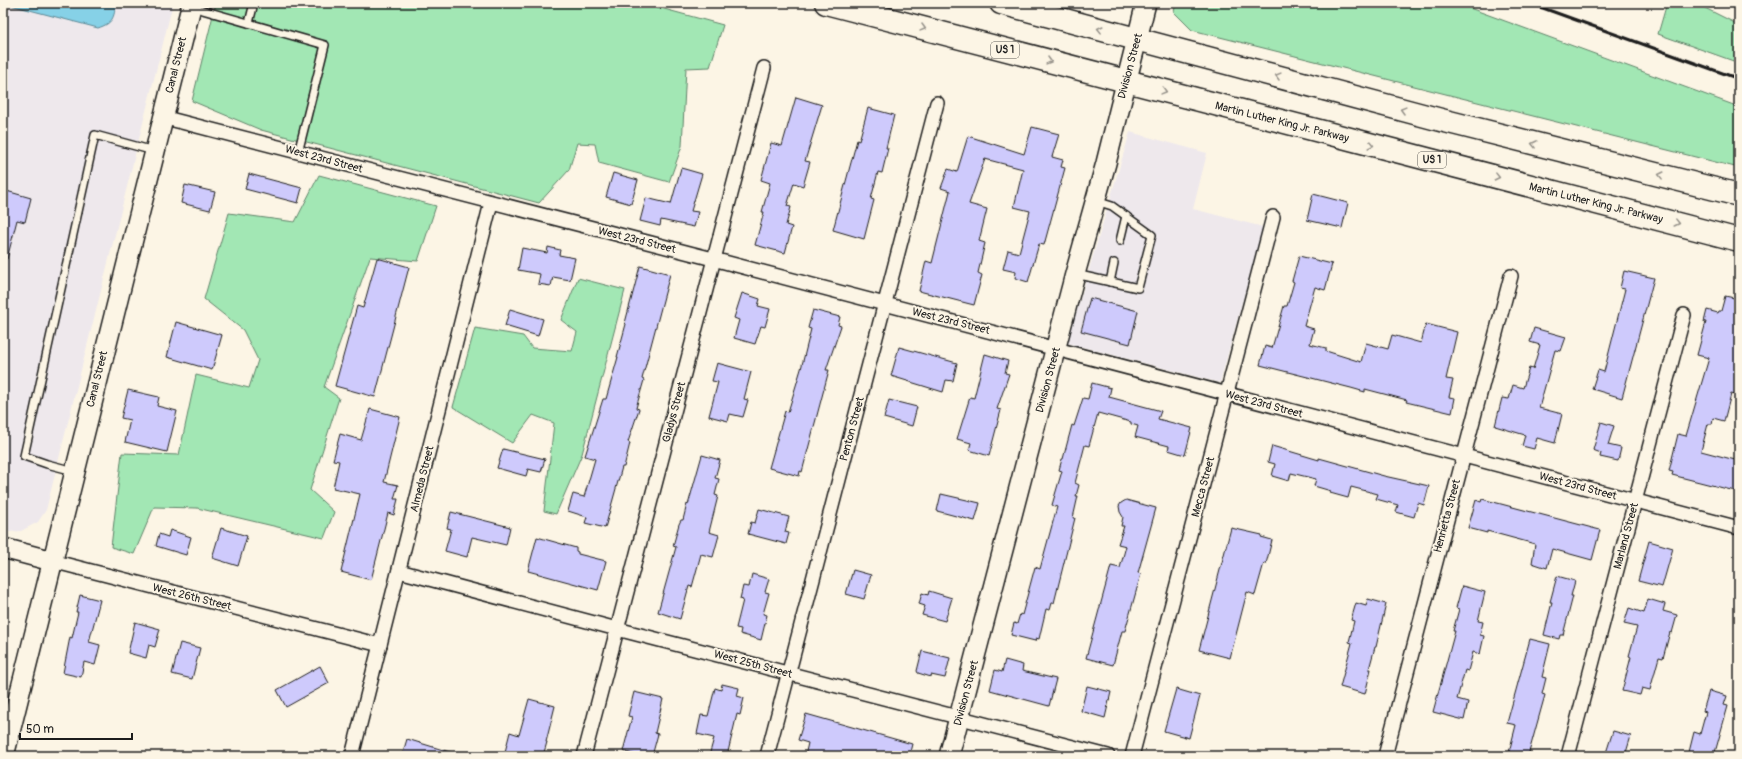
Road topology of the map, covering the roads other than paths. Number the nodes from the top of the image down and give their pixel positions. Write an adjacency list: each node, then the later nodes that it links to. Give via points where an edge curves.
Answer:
1 (254, 3): 6 (lane)
2 (826, 3): 9 (highway, Martin Luther King Jr. Parkway / US 1, one-way to 9)
3 (1001, 3): 7 (highway, one-way to 3)
4 (1146, 3): 7 (street, Division Street)
5 (191, 5): 6 (lane); 11 (street, Canal Street)
6 (249, 23): 13 (lane, via 325,45)
7 (1137, 38): 9 (street, Division Street); 14 (highway, one-way to 7, via 1441,120)
8 (764, 68): 21 (street, Gladys Street)
9 (1126, 81): 15 (street, Division Street); 19 (highway, Martin Luther King Jr. Parkway / US 1, one-way to 19)
10 (937, 103): 26 (street, Penton Street)
11 (162, 117): 12 (street, Canal Street); 13 (street, West 23rd Street)
12 (154, 150): 31 (street, Canal Street); 31 (lane, via 95,134 24,456)
13 (298, 153): 16 (street, West 23rd Street)
14 (1739, 196)
15 (1096, 200): 17 (lane, via 1112,206); 23 (street, Division Street)
16 (491, 203): 21 (street, West 23rd Street); 36 (street, Almeda Street)
17 (1126, 216): 20 (lane); 25 (lane, via 1152,235 1138,288)
18 (1273, 217): 29 (street, Mecca Street)
19 (1739, 240)
20 (1120, 241)
21 (713, 259): 26 (street, West 23rd Street); 37 (street, Gladys Street)
22 (1114, 263): 25 (lane)
23 (1075, 274): 25 (lane); 28 (street, Division Street)
24 (1511, 276): 30 (street, Henrietta Street)
25 (1110, 282)
26 (885, 304): 28 (street, West 23rd Street); 39 (street, Penton Street)
27 (1684, 316): 32 (street, Marland Street)
28 (1056, 349): 29 (street, West 23rd Street); 40 (street, Division Street)
29 (1227, 394): 30 (street, West 23rd Street); 47 (street, Mecca Street)
30 (1463, 456): 32 (street, West 23rd Street); 48 (street, Henrietta Street)
31 (75, 471): 35 (street, Canal Street)
32 (1635, 501): 33 (street, West 23rd Street); 49 (street, Marland Street)
33 (1739, 528)
34 (3, 548): 35 (street, West 26th Street)
35 (52, 561): 38 (street, West 26th Street); 41 (street, Canal Street)
36 (399, 571): 37 (street, West 25th Street); 38 (street, Almeda Street)
37 (617, 629): 39 (street, West 25th Street); 43 (street, Gladys Street)
38 (380, 645): 42 (street, Almeda Street)
39 (789, 674): 40 (street, West 25th Street); 44 (street, Penton Street)
40 (959, 718): 45 (street, Division Street); 46 (street, West 25th Street)
41 (4, 756)
42 (352, 756)
43 (584, 756)
44 (767, 756)
45 (949, 756)
46 (1108, 756)
47 (1132, 756)
48 (1385, 756)
49 (1568, 756)

